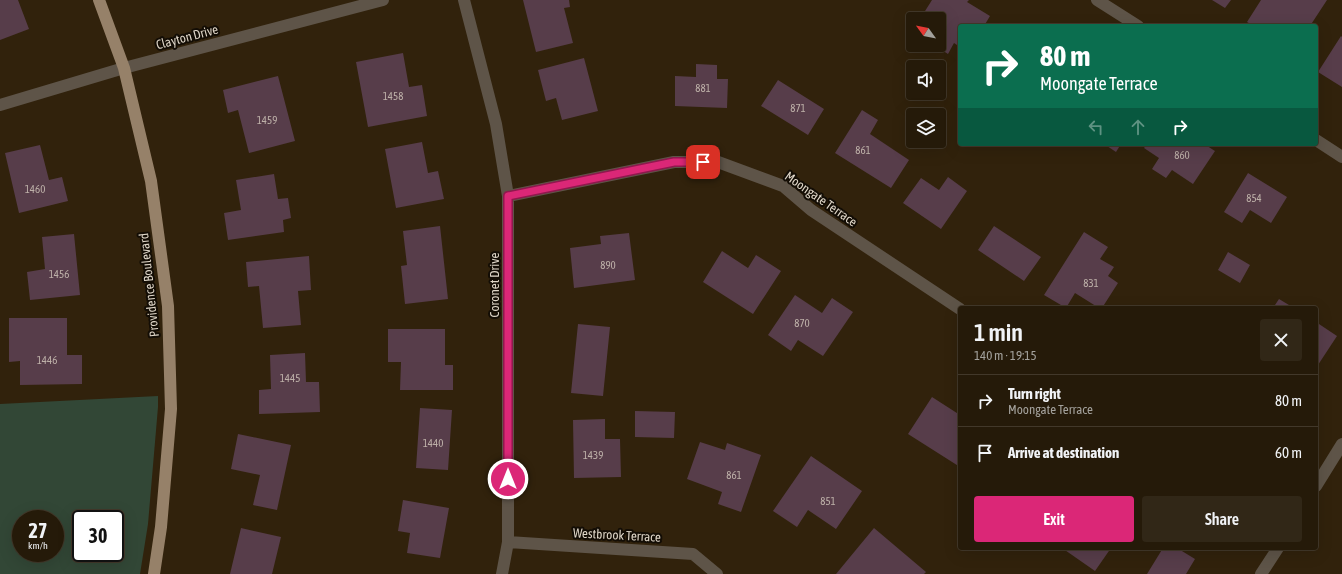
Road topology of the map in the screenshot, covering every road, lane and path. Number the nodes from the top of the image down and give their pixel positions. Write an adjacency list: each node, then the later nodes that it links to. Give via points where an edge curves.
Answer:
1 (99, 0): 6 (main road, Providence Boulevard)
2 (383, 0): 6 (street, Clayton Drive)
3 (464, 0): 10 (street, Coronet Drive, via 496,124)
4 (1097, 0): 5 (street)
5 (1135, 24)
6 (124, 68): 7 (street, Clayton Drive); 16 (main road, Providence Boulevard, via 151,181 168,306 171,409 161,527)
7 (0, 105)
8 (1318, 141): 9 (street)
9 (1342, 157)
10 (508, 196): 11 (street, Moongate Terrace, via 674,162 718,162 783,186 811,210); 14 (street, Coronet Drive)
11 (958, 307)
12 (1342, 444): 13 (street)
13 (1318, 483)
14 (508, 542): 17 (street, Coronet Drive); 18 (street, Westbrook Terrace, via 693,554)
15 (1277, 550): 19 (street)
16 (154, 574)
17 (502, 574)
18 (717, 574)
19 (1261, 574)

